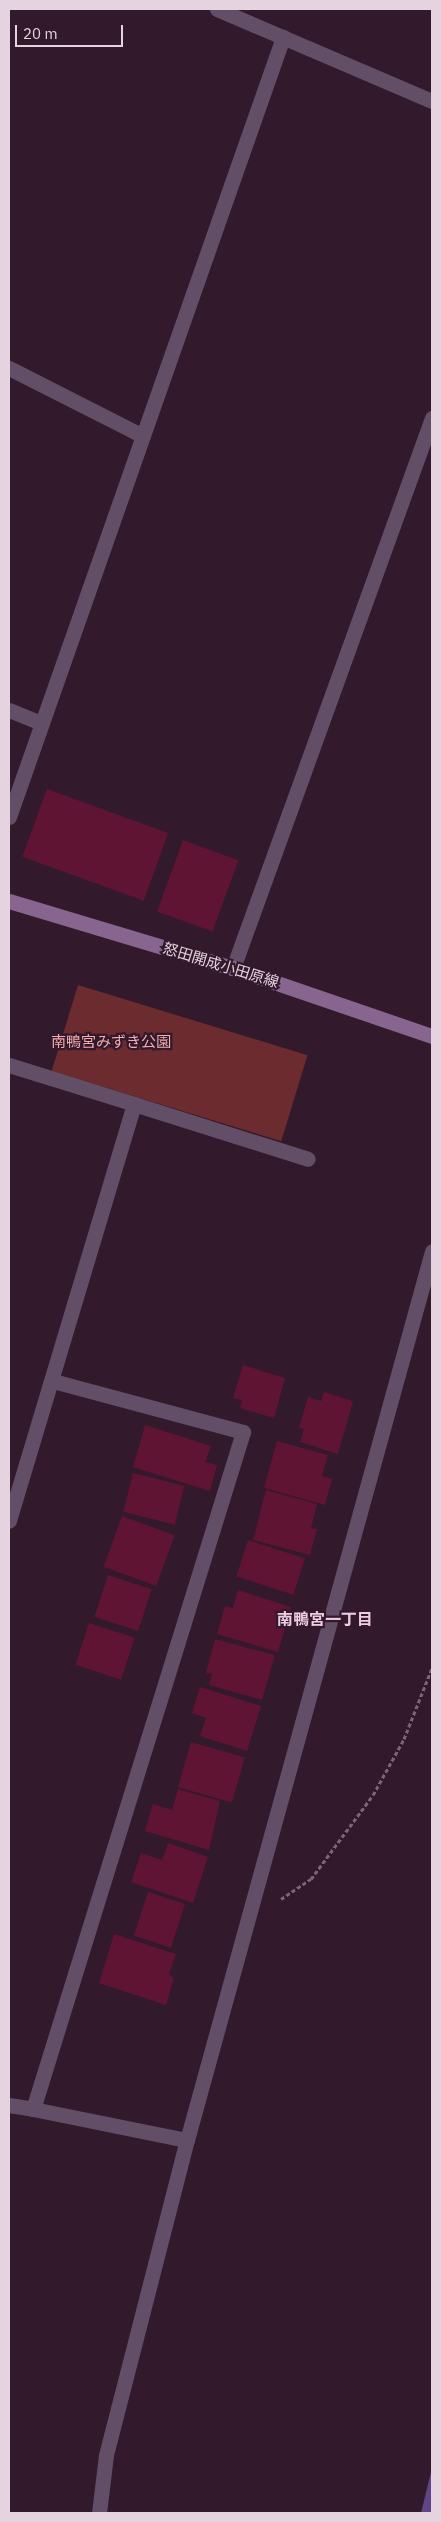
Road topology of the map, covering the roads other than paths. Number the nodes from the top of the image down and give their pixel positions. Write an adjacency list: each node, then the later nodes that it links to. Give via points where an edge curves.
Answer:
1 (217, 9): 2 (street)
2 (283, 37): 3 (street); 6 (street)
3 (432, 102)
4 (9, 368): 6 (street)
5 (432, 418): 11 (street)
6 (143, 436): 8 (street)
7 (9, 710): 8 (street)
8 (42, 724): 9 (street)
9 (9, 818)
10 (9, 901): 11 (main road, 怒田開成小田原線)
11 (233, 968): 12 (main road, 怒田開成小田原線)
12 (432, 1036)
13 (9, 1064): 14 (street)
14 (134, 1104): 15 (street); 17 (street)
15 (308, 1159)
16 (432, 1251): 21 (street)
17 (53, 1380): 18 (street); 20 (street, via 243,1432)
18 (9, 1520)
19 (9, 2105): 20 (street)
20 (33, 2109): 21 (street)
21 (187, 2140): 22 (street, via 106,2456)
22 (99, 2513)

